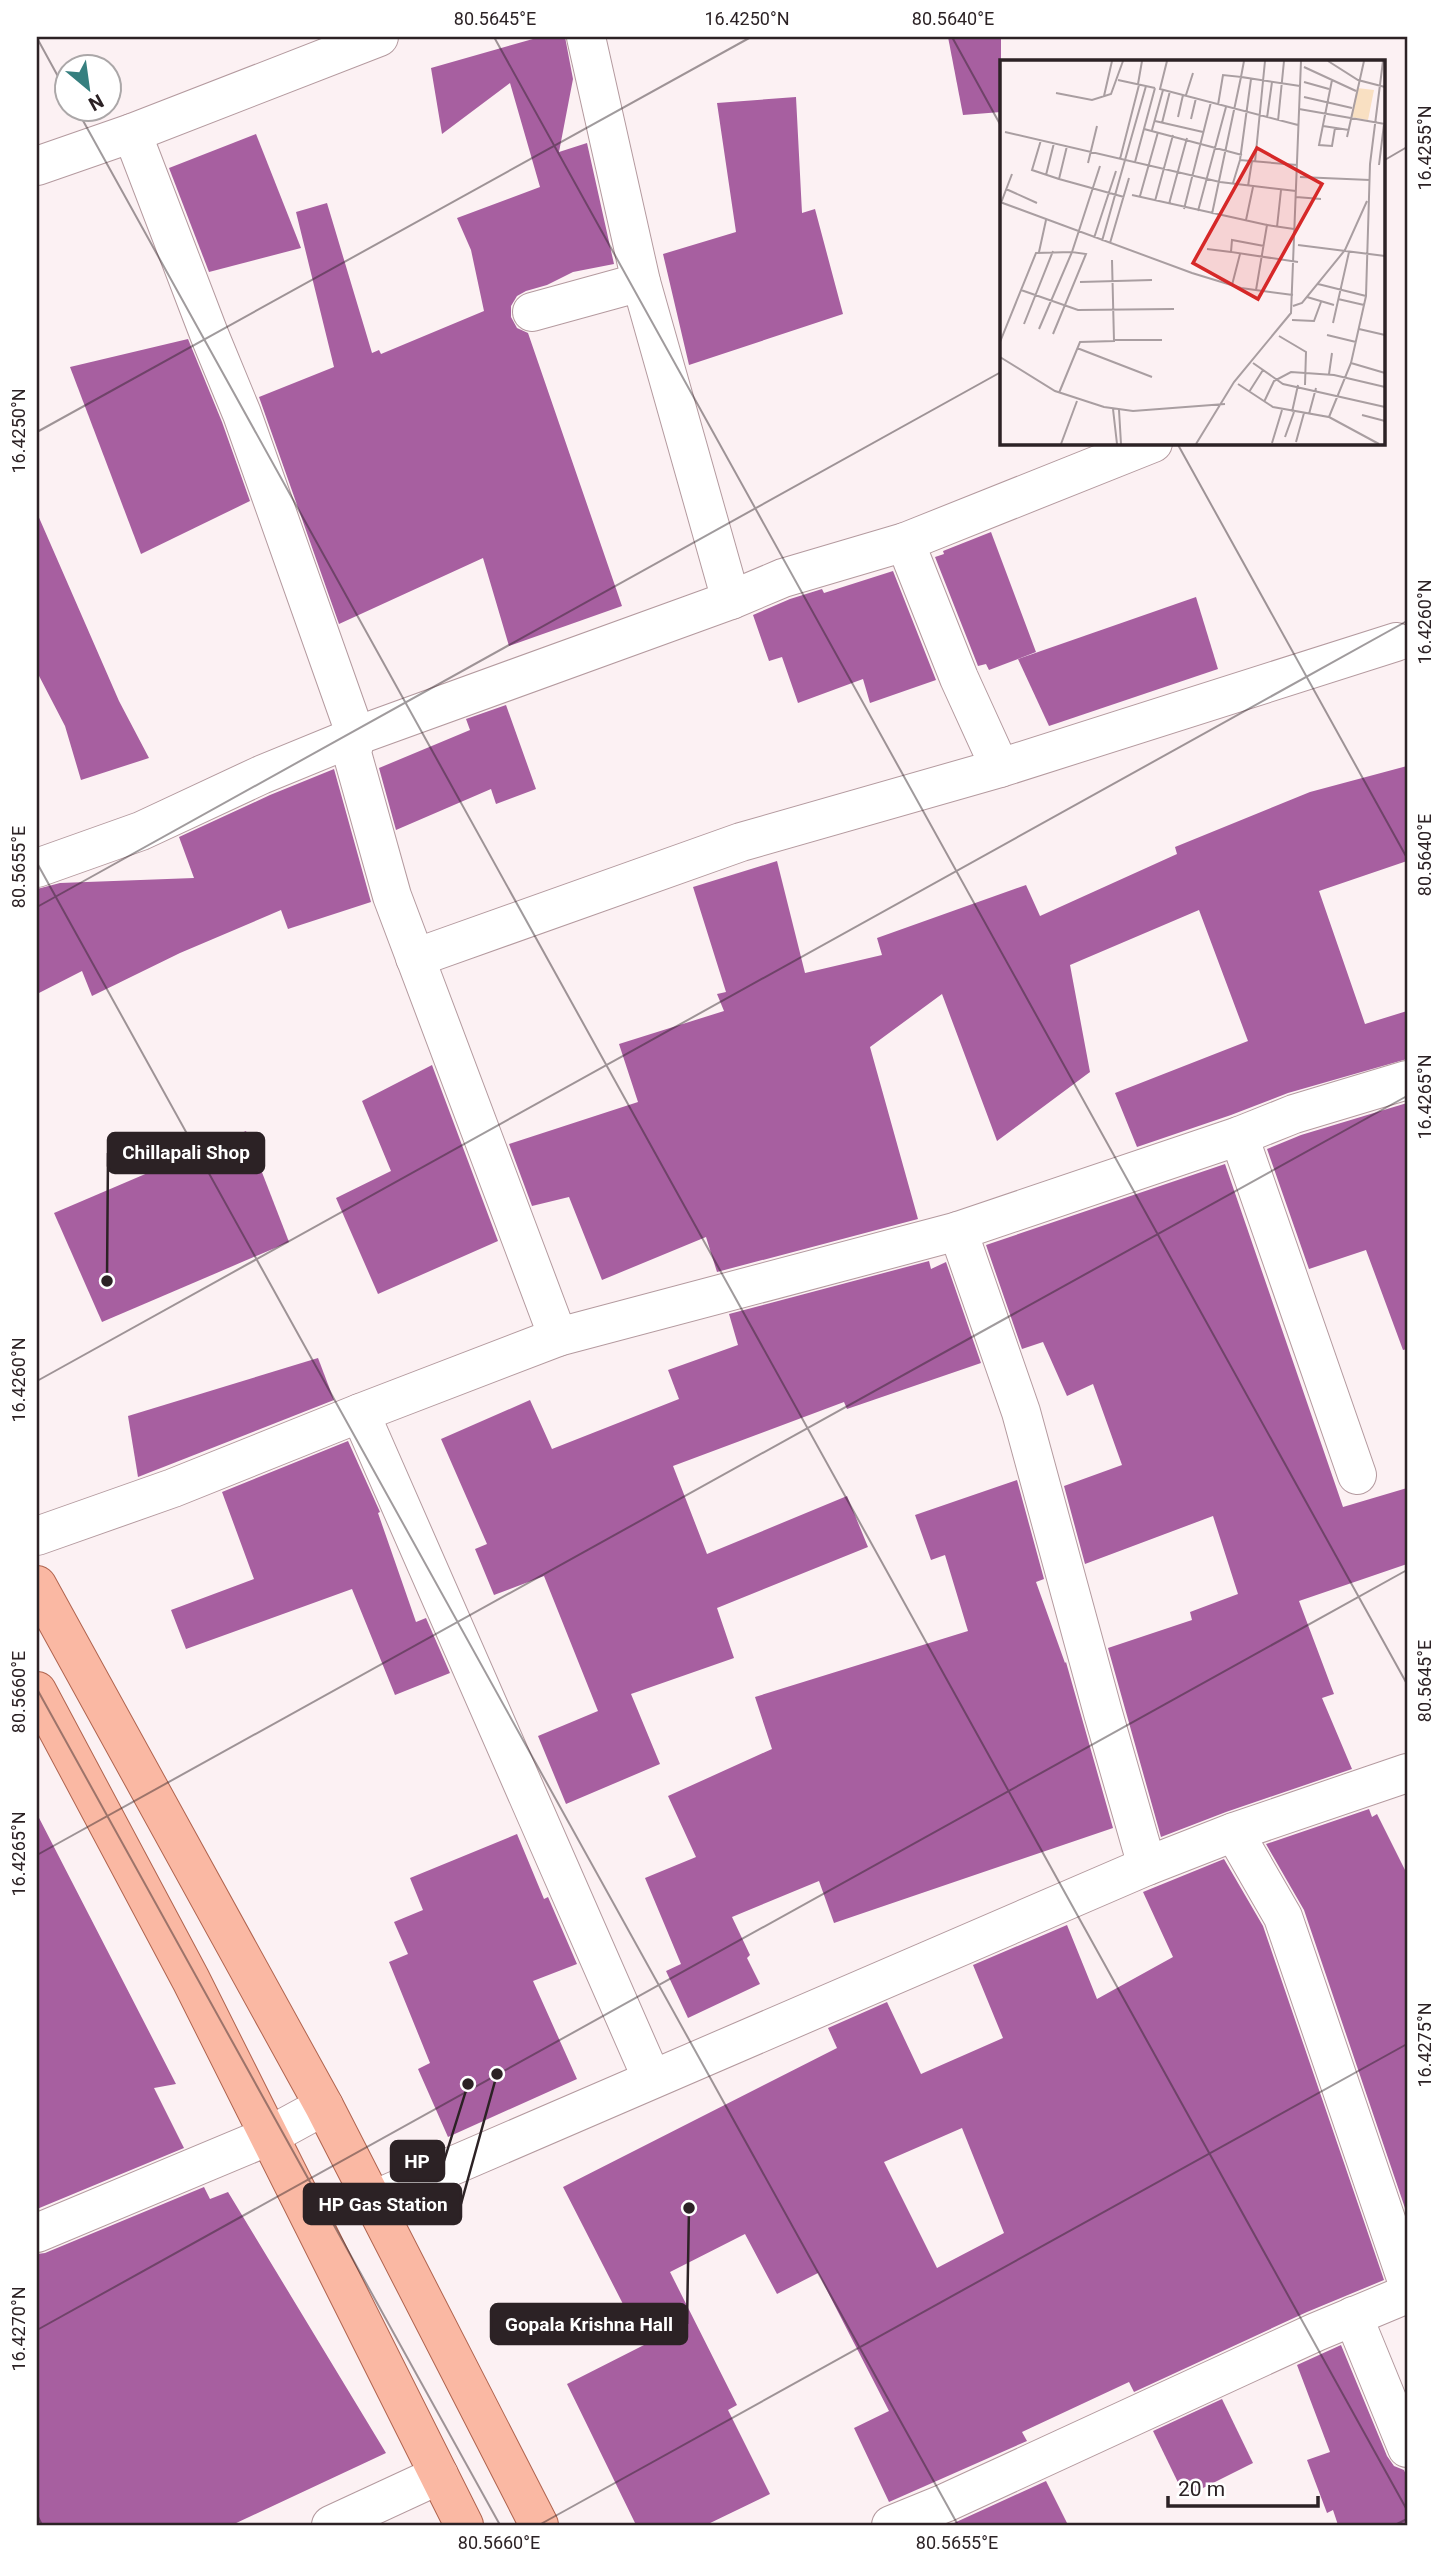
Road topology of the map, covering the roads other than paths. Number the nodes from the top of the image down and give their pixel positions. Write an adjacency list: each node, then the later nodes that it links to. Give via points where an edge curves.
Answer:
1 (379, 37): 3 (street)
2 (586, 37): 5 (street)
3 (132, 133): 4 (street); 11 (street, via 242,414)
4 (37, 166)
5 (641, 282): 6 (street); 9 (street)
6 (532, 312)
7 (1150, 444): 8 (street)
8 (905, 542): 9 (street, via 783,578); 12 (street)
9 (731, 600): 11 (street)
10 (1396, 642): 12 (street)
11 (356, 736): 13 (street, via 141,831); 14 (street, via 352,753 392,896)
12 (1000, 768): 14 (street, via 741,842)
13 (37, 868)
14 (415, 958): 18 (street)
15 (1407, 1080): 16 (street)
16 (1239, 1136): 17 (street); 20 (street)
17 (958, 1231): 18 (street); 26 (street, via 1021,1412)
18 (558, 1337): 19 (street)
19 (359, 1413): 21 (street, via 173,1488); 27 (street)
20 (1357, 1475)
21 (37, 1536)
22 (37, 1586): 28 (main road)
23 (37, 1691): 29 (main road)
24 (1407, 1773): 25 (street)
25 (1234, 1832): 26 (street); 32 (street, via 1283,1917)
26 (1147, 1866): 27 (street)
27 (652, 2079): 30 (street)
28 (324, 2106): 29 (street); 30 (main road)
29 (269, 2136): 31 (street); 36 (main road)
30 (371, 2201): 39 (main road)
31 (37, 2233)
32 (1407, 2281)
33 (1407, 2294): 34 (street)
34 (1353, 2316): 35 (street); 40 (street)
35 (1407, 2448)
36 (439, 2475): 37 (street); 38 (main road)
37 (331, 2525)
38 (464, 2525)
39 (539, 2525)
40 (891, 2525)

